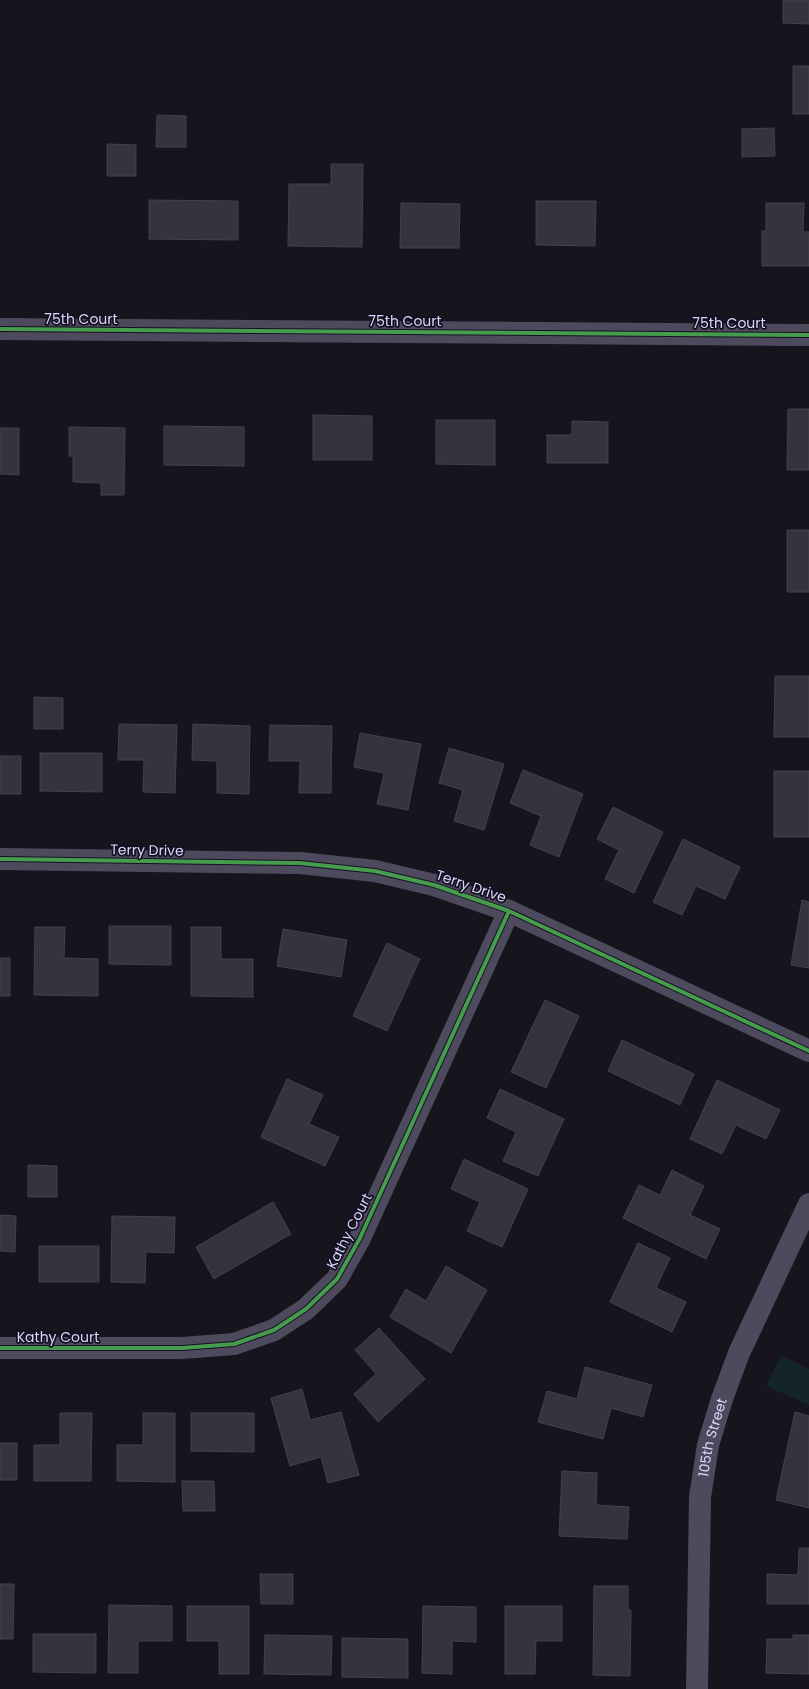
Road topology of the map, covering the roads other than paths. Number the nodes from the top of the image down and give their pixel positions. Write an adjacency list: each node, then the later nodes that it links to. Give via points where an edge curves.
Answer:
1 (0, 329): 2 (street, 75th Court)
2 (809, 335)
3 (0, 859): 4 (street, Terry Drive, via 300,863 375,871 434,885)
4 (509, 911): 5 (street, Terry Drive); 7 (street, Kathy Court, via 360,1238 337,1279 306,1310 274,1330 234,1344 182,1348)
5 (809, 1051)
6 (809, 1204): 8 (street, 105th Street, via 739,1353 708,1445 700,1497)
7 (0, 1348)
8 (697, 1689)

